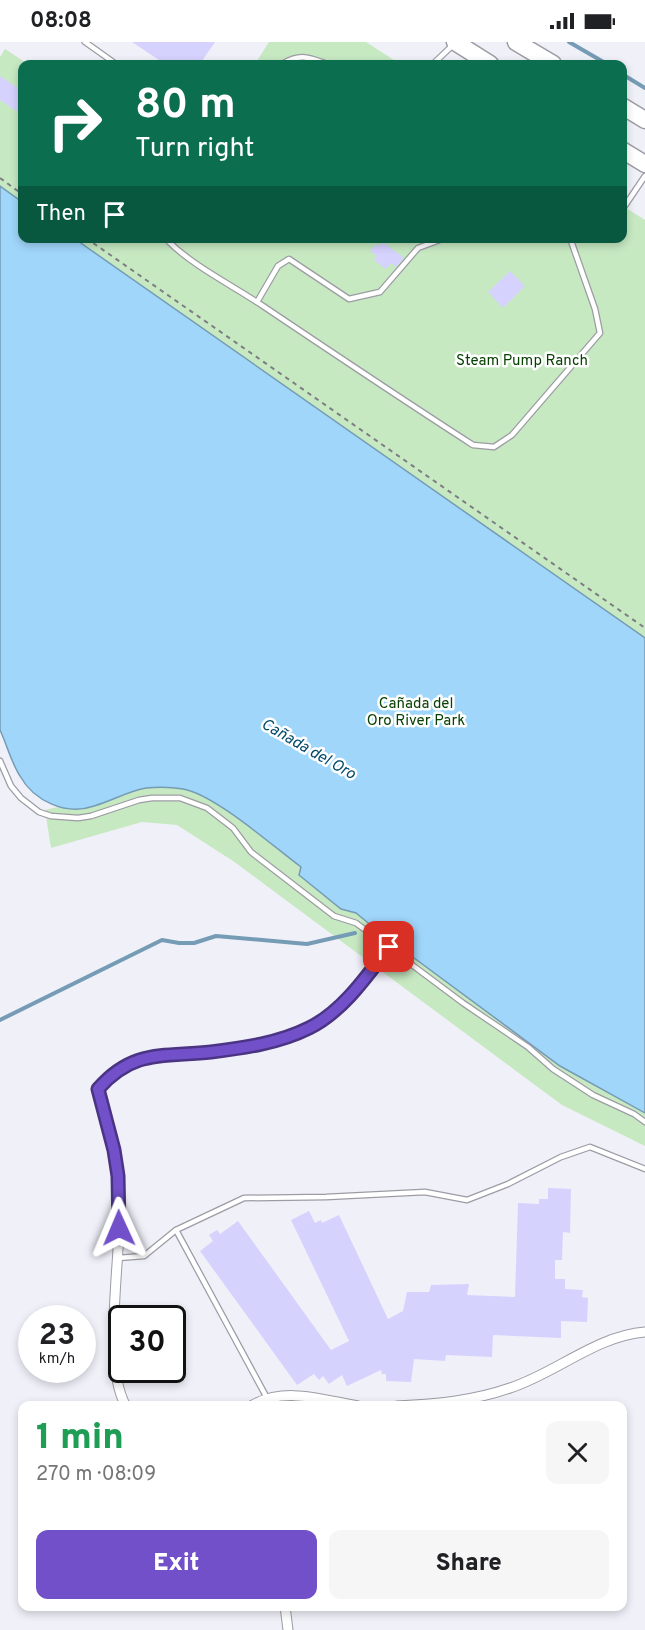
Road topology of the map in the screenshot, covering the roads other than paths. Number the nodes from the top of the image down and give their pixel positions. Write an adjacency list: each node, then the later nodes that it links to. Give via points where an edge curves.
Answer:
1 (85, 42): 4 (lane)
2 (456, 42): 7 (lane); 8 (highway)
3 (516, 42): 9 (highway)
4 (111, 60)
5 (289, 60): 6 (lane)
6 (316, 60)
7 (437, 60)
8 (484, 60)
9 (546, 60)
10 (627, 109): 11 (highway)
11 (645, 120)
12 (627, 153): 13 (highway)
13 (645, 164)
14 (645, 176): 15 (lane)
15 (627, 203)
16 (170, 243): 19 (lane)
17 (431, 243): 19 (lane, via 418,248 380,291 349,299 289,259 278,266)
18 (572, 243): 19 (lane, via 600,333 512,435 494,447 473,445)
19 (257, 302)
20 (0, 761): 21 (lane, via 21,798 51,816 91,816 152,798 180,798 207,808 233,828 251,852 334,916 356,923)
21 (389, 947): 22 (lane, via 333,1012 309,1028 275,1041 211,1052 148,1056 109,1076); 23 (lane, via 562,1075)
22 (98, 1089): 26 (street, via 118,1176)
23 (645, 1122)
24 (645, 1169): 25 (lane, via 590,1148 467,1200 425,1192 244,1198)
25 (176, 1230): 26 (lane, via 144,1256); 28 (lane)
26 (118, 1258): 29 (street, via 115,1373)
27 (645, 1332): 32 (street, via 614,1337 511,1388)
28 (267, 1398): 30 (street); 31 (street, via 289,1394)
29 (124, 1401)
30 (261, 1401)
31 (329, 1401)
32 (459, 1401)
33 (286, 1611): 34 (street)
34 (288, 1630)

